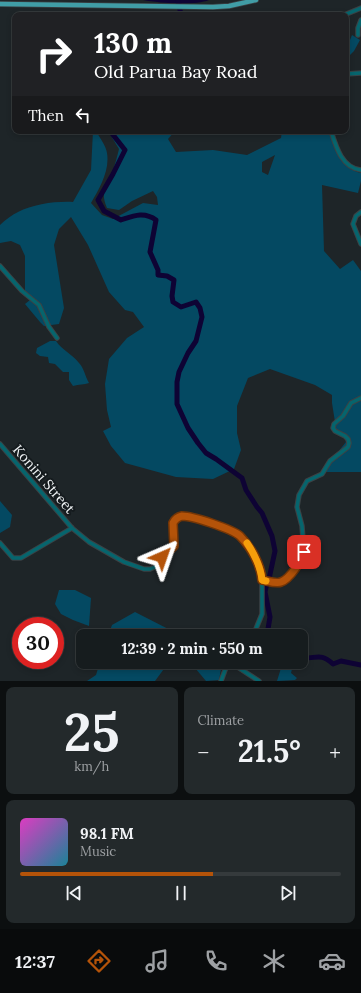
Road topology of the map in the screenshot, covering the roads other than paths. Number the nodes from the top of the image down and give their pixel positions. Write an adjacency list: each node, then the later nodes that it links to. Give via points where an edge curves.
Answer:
1 (256, 0): 2 (main road)
2 (247, 1): 3 (main road, via 221,7)
3 (0, 4)
4 (361, 8): 5 (street)
5 (349, 13)
6 (361, 20): 7 (street)
7 (358, 35)
8 (349, 74): 9 (street)
9 (361, 74)
10 (332, 134): 11 (street, via 343,160 350,168)
11 (361, 170)
12 (361, 212): 13 (street, via 353,224)
13 (361, 244)
14 (0, 266): 15 (street, via 22,291 39,305)
15 (57, 338)
16 (361, 398): 20 (street, via 351,404 334,424 335,431 348,439 348,447 330,461 322,474 307,481 299,495 297,507 304,549 300,562 281,582)
17 (0, 444): 18 (street, Konini Street)
18 (72, 528): 19 (street, via 21,558 13,558); 20 (street, Konini Street, via 116,558 131,566 148,569 155,567 174,546 172,527 175,519 182,516 195,519 230,530 240,536 250,548)
19 (0, 543)
20 (262, 580): 21 (street, via 262,614)
21 (257, 629)
22 (225, 669): 24 (street)
23 (241, 669): 25 (street)
24 (221, 681)
25 (259, 681)

